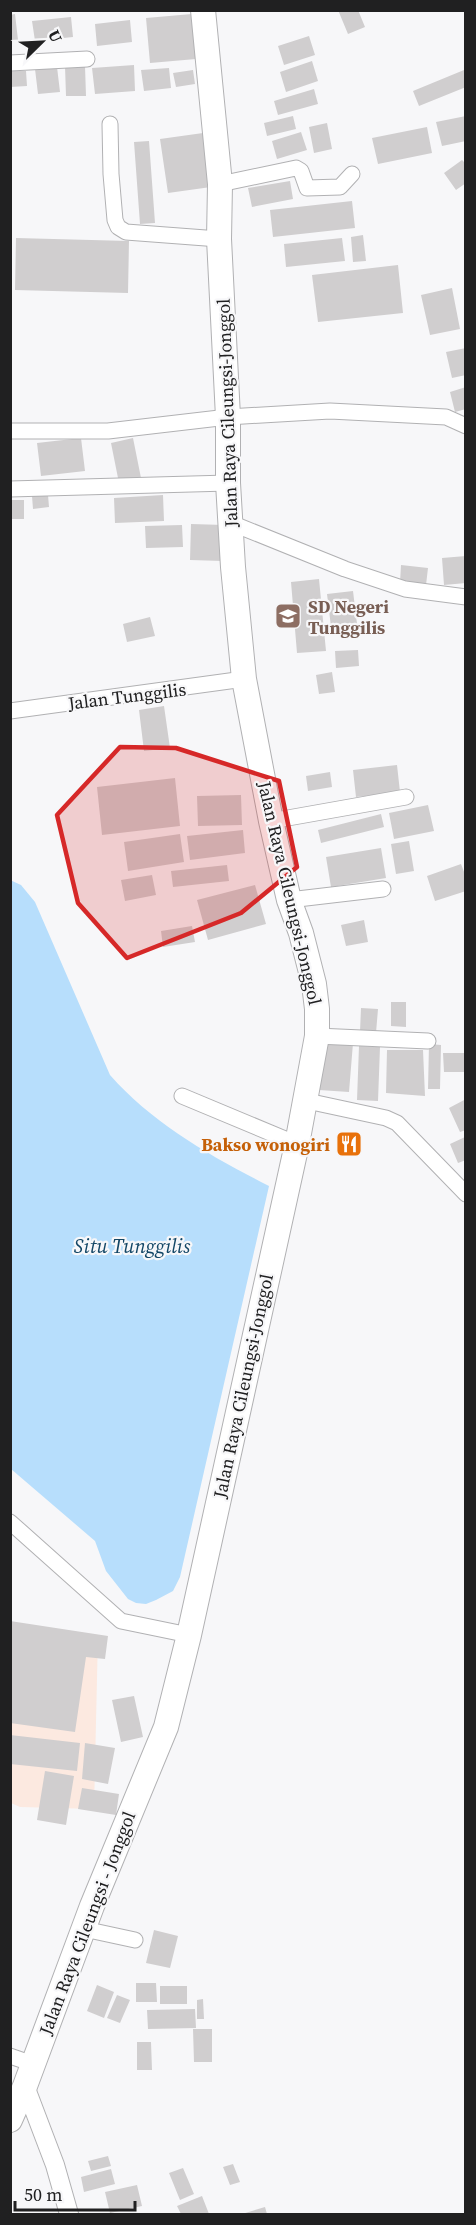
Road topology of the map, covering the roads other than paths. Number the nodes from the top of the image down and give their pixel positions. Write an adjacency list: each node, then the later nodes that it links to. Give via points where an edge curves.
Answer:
1 (203, 10): 6 (main road, Jalan Raya Cileungsi-Jonggol)
2 (87, 58): 3 (street)
3 (10, 63)
4 (110, 124): 7 (street, via 118,226 126,232)
5 (352, 174): 6 (street, via 340,187 308,188 296,168)
6 (220, 184): 7 (main road, Jalan Raya Cileungsi-Jonggol)
7 (219, 239): 8 (main road, Jalan Raya Cileungsi-Jonggol)
8 (228, 417): 9 (street, via 330,411 446,417); 10 (street, via 108,431); 11 (main road, Jalan Raya Cileungsi-Jonggol)
9 (465, 426)
10 (10, 431)
11 (228, 483): 12 (street); 13 (main road, Jalan Raya Cileungsi-Jonggol)
12 (10, 489)
13 (231, 523): 14 (street, via 405,589); 15 (main road, Jalan Raya Cileungsi-Jonggol)
14 (465, 597)
15 (244, 679): 16 (street, Jalan Tunggilis); 18 (main road, Jalan Raya Cileungsi-Jonggol)
16 (10, 711)
17 (406, 797): 18 (street)
18 (271, 821): 20 (main road, Jalan Raya Cileungsi-Jonggol)
19 (383, 889): 20 (street)
20 (289, 900): 21 (main road, Jalan Raya Cileungsi-Jonggol, via 314,984)
21 (317, 1036): 22 (street); 24 (main road, Jalan Raya Cileungsi-Jonggol)
22 (428, 1041)
23 (182, 1096): 25 (street)
24 (306, 1101): 25 (main road, Jalan Raya Cileungsi-Jonggol); 26 (street, via 397,1123)
25 (297, 1144): 28 (main road, Jalan Raya Cileungsi-Jonggol)
26 (463, 1187)
27 (10, 1521): 28 (street, via 121,1621)
28 (189, 1635): 29 (main road, Jalan Raya Cileungsi-Jonggol)
29 (166, 1727): 30 (main road, Jalan Raya Cileungsi - Jonggol)
30 (84, 1929): 31 (street); 33 (main road, Jalan Raya Cileungsi - Jonggol)
31 (135, 1940)
32 (10, 2056): 33 (street)
33 (29, 2075): 34 (main road, Jalan Raya Cileungsi - Jonggol); 35 (street)
34 (10, 2120)
35 (69, 2214)

